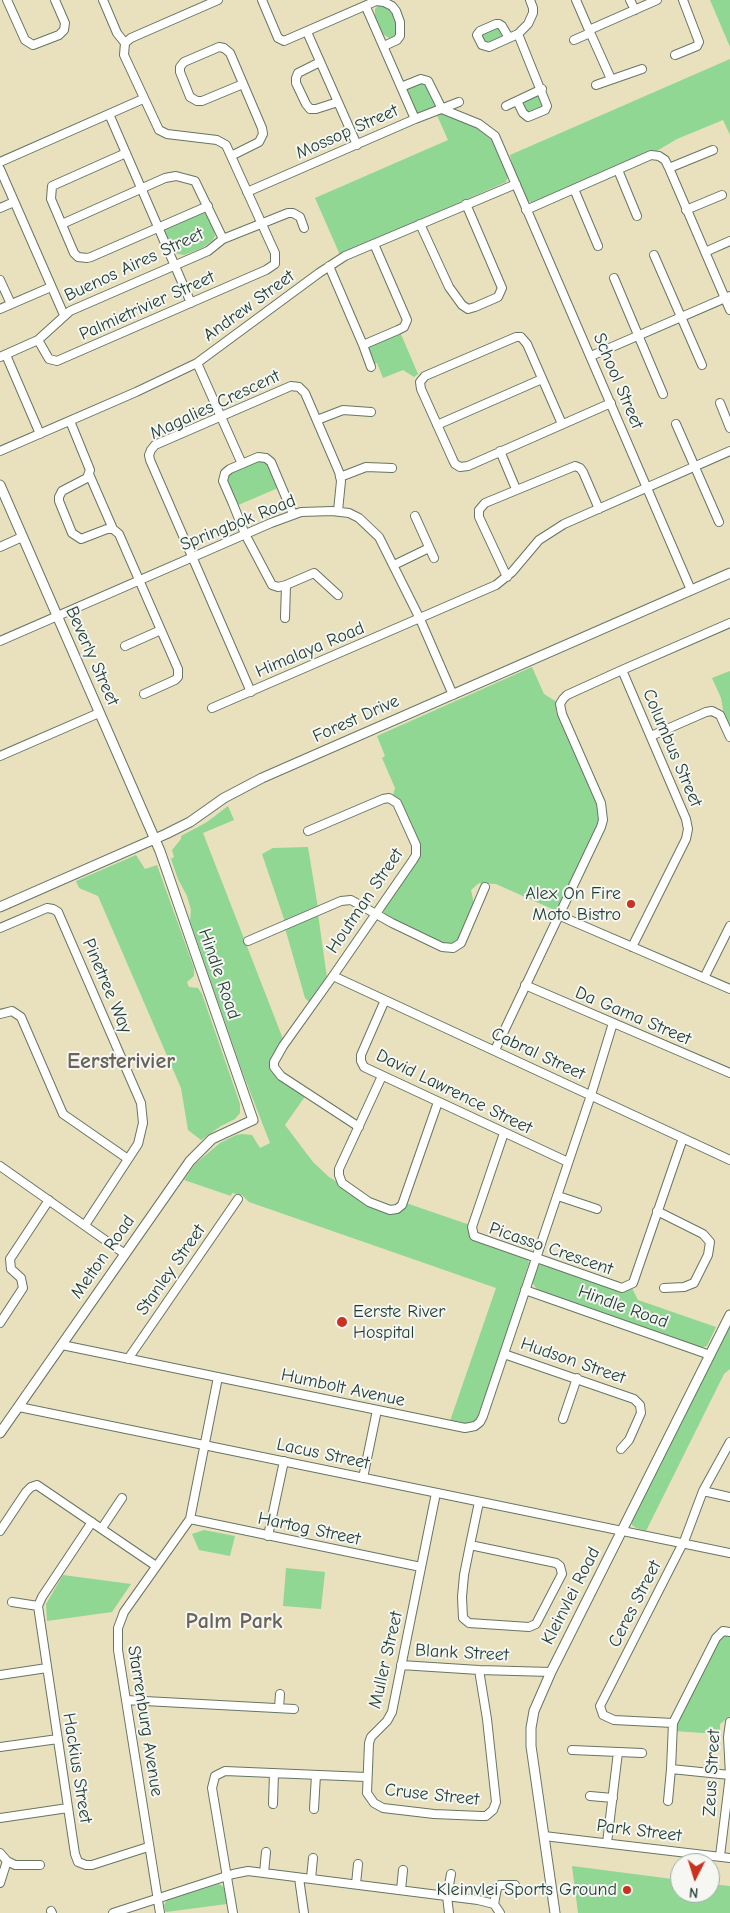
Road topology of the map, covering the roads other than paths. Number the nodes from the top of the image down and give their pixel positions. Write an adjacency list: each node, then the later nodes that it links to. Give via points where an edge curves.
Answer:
1 (7, 0): 2 (street, via 25,40 33,45 64,30 65,23)
2 (55, 0)
3 (218, 0): 19 (street)
4 (262, 0): 14 (street, via 280,40 286,41)
5 (530, 0): 16 (street, via 533,13)
6 (576, 0): 15 (street)
7 (630, 0): 13 (street)
8 (657, 0): 13 (street)
9 (683, 0): 21 (street, via 699,42)
10 (106, 1): 19 (street, via 117,33)
11 (376, 1): 12 (street); 20 (street, via 392,6 400,22 400,36)
12 (366, 7): 14 (street); 20 (street)
13 (635, 10): 15 (street)
14 (307, 32): 22 (street)
15 (590, 32): 18 (street); 24 (street)
16 (518, 34): 17 (street); 28 (street)
17 (509, 38)
18 (574, 40)
19 (125, 43): 29 (street, via 124,55)
20 (384, 46): 27 (street)
21 (675, 55)
22 (320, 62): 31 (street); 31 (street, via 298,73 296,83 310,109)
23 (642, 69): 24 (street)
24 (611, 78): 26 (street)
25 (243, 84): 25 (street, via 227,49 216,48 184,62 180,67 190,97 197,101); 40 (street, via 263,134 259,142)
26 (596, 85)
27 (401, 87): 34 (street, via 421,79 428,81); 36 (street)
28 (542, 90): 30 (street); 30 (street, via 547,103 545,110 526,116)
29 (143, 99): 35 (street); 40 (street, via 156,127 162,132 220,140)
30 (517, 101): 33 (street)
31 (338, 102): 37 (street)
32 (459, 102): 34 (street, Mossop Street)
33 (506, 106)
34 (442, 109): 36 (street, Mossop Street); 45 (street, School Street, via 479,124 495,136)
35 (109, 114): 39 (street); 41 (street)
36 (415, 119): 37 (street, Mossop Street)
37 (357, 145): 48 (street, Mossop Street)
38 (713, 150): 43 (street)
39 (126, 153): 46 (street); 58 (street, via 52,186 51,199)
40 (230, 156): 48 (street)
41 (0, 162)
42 (0, 168): 50 (street)
43 (669, 168): 44 (street, via 662,158 654,155); 55 (street)
44 (618, 170): 47 (street); 56 (street)
45 (516, 184): 51 (street, Andrew Street); 54 (street, School Street)
46 (142, 189): 52 (street, via 170,176 185,177 195,181); 58 (street); 60 (street)
47 (574, 189): 54 (street); 65 (street)
48 (247, 192): 57 (street)
49 (722, 195): 55 (street)
50 (14, 202): 53 (street); 72 (street)
51 (466, 204): 59 (street, Andrew Street); 59 (street, via 502,288 498,297 475,308 468,309 462,305 449,287)
52 (208, 206): 60 (street); 62 (street)
53 (0, 208)
54 (526, 210): 84 (street, School Street)
55 (686, 210): 66 (street)
56 (637, 216)
57 (261, 223): 61 (street, Buenos Aires Street, via 291,212 300,216); 62 (street, Buenos Aires Street); 74 (street, Palmietrivier Street, via 275,254 275,264)
58 (62, 224): 60 (street, via 74,253 87,258)
59 (420, 224): 64 (street, Andrew Street)
60 (158, 228): 68 (street)
61 (304, 228)
62 (223, 239): 68 (street, Buenos Aires Street, via 208,251)
63 (730, 241): 66 (street)
64 (374, 244): 69 (street, Andrew Street); 82 (street, via 407,320 404,327)
65 (598, 246)
66 (705, 252): 73 (street)
67 (654, 255): 79 (street)
68 (175, 266): 74 (street); 78 (street, Buenos Aires Street)
69 (329, 266): 82 (street); 85 (street, Andrew Street)
70 (614, 278): 80 (street)
71 (0, 280): 75 (street)
72 (51, 287): 75 (street); 78 (street)
73 (727, 297): 77 (street); 79 (street)
74 (191, 303): 81 (street, Palmietrivier Street, via 57,361 49,359)
75 (11, 304): 76 (street)
76 (0, 309)
77 (730, 310)
78 (64, 315): 81 (street, Buenos Aires Street)
79 (682, 317): 80 (street); 86 (street)
80 (638, 337): 84 (street); 89 (street)
81 (38, 340): 83 (street, Buenos Aires Street)
82 (363, 345): 87 (street)
83 (3, 356): 100 (street)
84 (591, 356): 91 (street, School Street)
85 (197, 363): 93 (street); 95 (street, Andrew Street)
86 (702, 365)
87 (371, 367)
88 (542, 378): 96 (street); 98 (street); 98 (street, via 527,344 520,337 425,376 420,380 420,386)
89 (663, 394)
90 (720, 403): 99 (street)
91 (611, 404): 96 (street); 110 (street, School Street)
92 (371, 412): 94 (street, via 343,410)
93 (221, 416): 94 (street, Magalies Crescent, via 294,386 304,390); 104 (street); 122 (street, Magalies Crescent, via 155,445 149,452)
94 (317, 420): 108 (street, Magalies Crescent)
95 (70, 421): 100 (street, Andrew Street); 107 (street, via 89,465)
96 (562, 424): 102 (street)
97 (676, 424): 105 (street)
98 (437, 425): 102 (street, via 457,466 463,468)
99 (730, 428)
100 (40, 434): 101 (street, Andrew Street)
101 (0, 451)
102 (500, 451): 111 (street)
103 (730, 451): 105 (street, Himalaya Road)
104 (242, 464): 114 (street, via 258,457 269,460); 118 (street, via 227,471 224,481)
105 (694, 467): 110 (street, Himalaya Road); 116 (street)
106 (392, 468): 108 (street, via 366,467)
107 (89, 474): 117 (street); 117 (street, via 62,491 59,497 72,533 81,539)
108 (340, 476): 113 (street, Magalies Crescent)
109 (0, 485): 119 (street, Beverly Street)
110 (648, 488): 112 (street, Himalaya Road); 129 (street, School Street)
111 (516, 489): 112 (street, via 577,466 583,472); 126 (street, via 485,503 479,513)
112 (599, 509): 126 (street, Himalaya Road, via 564,524 539,540)
113 (338, 511): 114 (street, Springbok Road); 124 (street, Springbok Road, via 359,518 374,530)
114 (293, 514): 118 (street, Springbok Road)
115 (415, 516): 121 (street)
116 (719, 522)
117 (113, 529): 127 (street, via 119,534)
118 (245, 534): 122 (street, Springbok Road); 128 (street, via 269,582 278,587)
119 (22, 537): 120 (street); 131 (street, Beverly Street)
120 (0, 546)
121 (430, 548): 123 (street); 124 (street)
122 (192, 557): 127 (street, Springbok Road); 139 (street, Magalies Crescent)
123 (434, 558)
124 (394, 565): 133 (street, Springbok Road)
125 (730, 573): 129 (street, Forest Drive)
126 (507, 577): 133 (street, Himalaya Road, via 486,590)
127 (140, 580): 131 (street, Springbok Road); 135 (street)
128 (286, 585): 130 (street, via 314,573); 132 (street)
129 (691, 590): 141 (street, Forest Drive)
130 (338, 595)
131 (57, 616): 136 (street, Springbok Road); 143 (street, Beverly Street)
132 (285, 618)
133 (420, 619): 139 (street, Himalaya Road); 141 (street, Springbok Road)
134 (730, 623): 138 (street)
135 (161, 630): 137 (street); 140 (street, via 178,677)
136 (0, 641)
137 (125, 646)
138 (622, 670): 144 (street, Columbus Street); 152 (street, via 567,695 560,704 601,803 603,820)
139 (251, 692): 142 (street, Himalaya Road)
140 (144, 694)
141 (453, 695): 148 (street, Forest Drive, via 262,778 224,798 190,822)
142 (212, 708)
143 (99, 713): 146 (street); 148 (street, Beverly Street)
144 (651, 736): 145 (street, via 712,711 720,715); 156 (street, Columbus Street, via 688,829)
145 (730, 737)
146 (0, 756)
147 (308, 831): 151 (street, Houtman Street, via 383,799 393,799 397,803 416,845 416,855)
148 (154, 839): 150 (street, Forest Drive); 169 (street, Hindle Road)
149 (485, 887): 151 (street, via 460,943 453,948 442,947)
150 (0, 906)
151 (376, 914): 155 (street, via 356,901 346,900); 157 (street, Houtman Street)
152 (558, 915): 156 (street); 159 (street)
153 (730, 926): 158 (street)
154 (0, 928): 173 (street, Pinetree Way, via 47,908 60,914 141,1103 142,1130)
155 (248, 940)
156 (632, 947): 158 (street)
157 (333, 976): 161 (street, Cabral Street); 170 (street, Houtman Street, via 279,1051 274,1067 281,1076)
158 (704, 978): 160 (street)
159 (525, 985): 163 (street, Da Gama Street); 164 (street)
160 (730, 989)
161 (386, 1000): 164 (street, Cabral Street); 166 (street, David Lawrence Street, via 361,1058 364,1067)
162 (0, 1014): 173 (street, via 12,1011 21,1017 63,1114)
163 (612, 1023): 165 (street, Da Gama Street); 167 (street, Humbolt Avenue)
164 (495, 1050): 167 (street, Cabral Street)
165 (730, 1073)
166 (382, 1076): 168 (street, David Lawrence Street); 170 (street)
167 (591, 1095): 172 (street, Cabral Street); 175 (street, Humbolt Avenue)
168 (438, 1102): 170 (street, via 404,1202 396,1209 369,1202 340,1178 339,1169); 171 (street, David Lawrence Street)
169 (253, 1120): 183 (street, Melton Road, via 219,1135 197,1153)
170 (359, 1127)
171 (504, 1133): 175 (street, David Lawrence Street); 184 (street, Picasso Crescent, via 472,1234)
172 (683, 1138): 174 (street, Cabral Street); 181 (street, Picasso Crescent)
173 (128, 1159): 182 (street, Pinetree Way)
174 (730, 1160)
175 (568, 1162): 177 (street, Humbolt Avenue)
176 (0, 1166): 179 (street)
177 (558, 1196): 180 (street); 184 (street, Humbolt Avenue)
178 (238, 1199): 192 (street, Stanley Street)
179 (49, 1200): 182 (street); 188 (street, via 10,1259 11,1269 21,1278 23,1288)
180 (597, 1209)
181 (657, 1211): 184 (street, Picasso Crescent, via 633,1283 627,1287 618,1288); 185 (street, via 703,1234 710,1242 708,1255 694,1283)
182 (85, 1225): 183 (street)
183 (125, 1254): 189 (street, Melton Road)
184 (535, 1259): 186 (street, Humbolt Avenue)
185 (664, 1288)
186 (526, 1290): 190 (street, Humbolt Avenue); 191 (street, Hindle Road)
187 (730, 1315): 191 (street, Kleinvlei Road)
188 (0, 1324)
189 (62, 1345): 192 (street, Humbolt Avenue); 195 (street, Melton Road)
190 (504, 1354): 194 (street, Hudson Street); 196 (street, Humbolt Avenue, via 482,1420 475,1426 465,1428)
191 (710, 1355): 213 (street, Kleinvlei Road)
192 (128, 1358): 193 (street, Humbolt Avenue)
193 (218, 1377): 196 (street, Humbolt Avenue); 200 (street, Starrenburg Avenue)
194 (577, 1378): 197 (street); 201 (street, Hudson Street, via 638,1402 641,1413 629,1440)
195 (19, 1407): 198 (street, Melton Road); 200 (street, Lacus Street)
196 (377, 1410): 203 (street)
197 (563, 1419)
198 (0, 1434)
199 (730, 1442): 204 (street, Ceres Street)
200 (205, 1445): 202 (street, Lacus Street); 209 (street, Starrenburg Avenue)
201 (621, 1449)
202 (284, 1461): 203 (street, Lacus Street); 214 (street)
203 (363, 1478): 205 (street, Lacus Street)
204 (703, 1491): 206 (street); 215 (street, Ceres Street)
205 (436, 1493): 208 (street, Lacus Street); 219 (street, Muller Street)
206 (730, 1497)
207 (122, 1498): 211 (street)
208 (479, 1502): 213 (street, Lacus Street); 216 (street)
209 (190, 1519): 214 (street, Hartog Street); 218 (street, Starrenburg Avenue)
210 (92, 1522): 211 (street); 212 (street, via 41,1486 34,1486 26,1492); 221 (street)
211 (102, 1528): 218 (street)
212 (0, 1530)
213 (622, 1531): 215 (street, Lacus Street); 226 (street, Kleinvlei Road)
214 (268, 1536): 219 (street, Hartog Street)
215 (682, 1544): 217 (street, Lacus Street); 233 (street, Ceres Street, via 600,1706 604,1715 614,1720)
216 (470, 1545): 216 (street, via 560,1566 562,1574 536,1624 529,1627 469,1623 465,1620 462,1616 463,1582)
217 (730, 1553)
218 (156, 1566): 229 (street, Starrenburg Avenue, via 124,1612 118,1628)
219 (421, 1567): 223 (street, Muller Street)
220 (12, 1602): 221 (street)
221 (38, 1606): 224 (street, Hackius Street)
222 (730, 1632): 233 (street, via 723,1632 716,1638)
223 (401, 1665): 225 (street, Blank Street); 243 (street, Muller Street, via 390,1716 370,1740)
224 (47, 1668): 227 (street); 234 (street, Hackius Street)
225 (479, 1670): 226 (street, Blank Street); 243 (street, Cruse Street, via 496,1802 493,1810 486,1816 480,1816 383,1808 368,1796)
226 (551, 1672): 251 (street, Kleinvlei Road, via 534,1711 531,1735)
227 (0, 1675)
228 (280, 1694): 230 (street)
229 (126, 1700): 230 (street); 253 (street, Starrenburg Avenue)
230 (279, 1708): 231 (street)
231 (294, 1709)
232 (730, 1722): 242 (street, Zeus Street)
233 (673, 1724): 239 (street)
234 (58, 1738): 235 (street); 248 (street, Hackius Street)
235 (0, 1747)
236 (572, 1750): 237 (street)
237 (618, 1752): 238 (street); 245 (street)
238 (642, 1753)
239 (671, 1769): 242 (street); 246 (street)
240 (274, 1773): 241 (street); 247 (street); 266 (street, via 224,1771 213,1779)
241 (316, 1775): 243 (street); 249 (street)
242 (730, 1775): 257 (street, Zeus Street)
243 (366, 1777)
244 (590, 1796): 245 (street)
245 (612, 1798): 252 (street)
246 (668, 1801)
247 (273, 1804)
248 (68, 1808): 250 (street); 253 (street, Hackius Street, via 76,1858 82,1864 92,1865)
249 (314, 1809)
250 (0, 1818)
251 (544, 1836): 252 (street, Park Street); 282 (street, Kleinvlei Road)
252 (607, 1842): 256 (street, Park Street)
253 (148, 1847): 274 (street, Starrenburg Avenue)
254 (266, 1852): 264 (street)
255 (0, 1853): 260 (street)
256 (696, 1853)
257 (720, 1856): 259 (street, Park Street)
258 (313, 1858): 268 (street)
259 (730, 1858)
260 (7, 1861): 262 (street, via 19,1866); 269 (street)
261 (358, 1864): 270 (street)
262 (40, 1865)
263 (404, 1870): 272 (street)
264 (264, 1873): 266 (street, via 248,1871); 267 (street)
265 (451, 1874): 273 (street)
266 (226, 1876): 274 (street); 278 (street)
267 (299, 1878): 268 (street); 279 (street)
268 (311, 1879): 270 (street)
269 (0, 1883)
270 (356, 1884): 272 (street)
271 (515, 1885): 275 (street, via 500,1885)
272 (401, 1890): 273 (street)
273 (447, 1896): 275 (street); 280 (street)
274 (158, 1899): 276 (street); 277 (street, Starrenburg Avenue)
275 (494, 1904): 281 (street)
276 (113, 1913)
277 (160, 1913)
278 (233, 1913)
279 (304, 1913)
280 (449, 1913)
281 (500, 1913)
282 (555, 1913)

